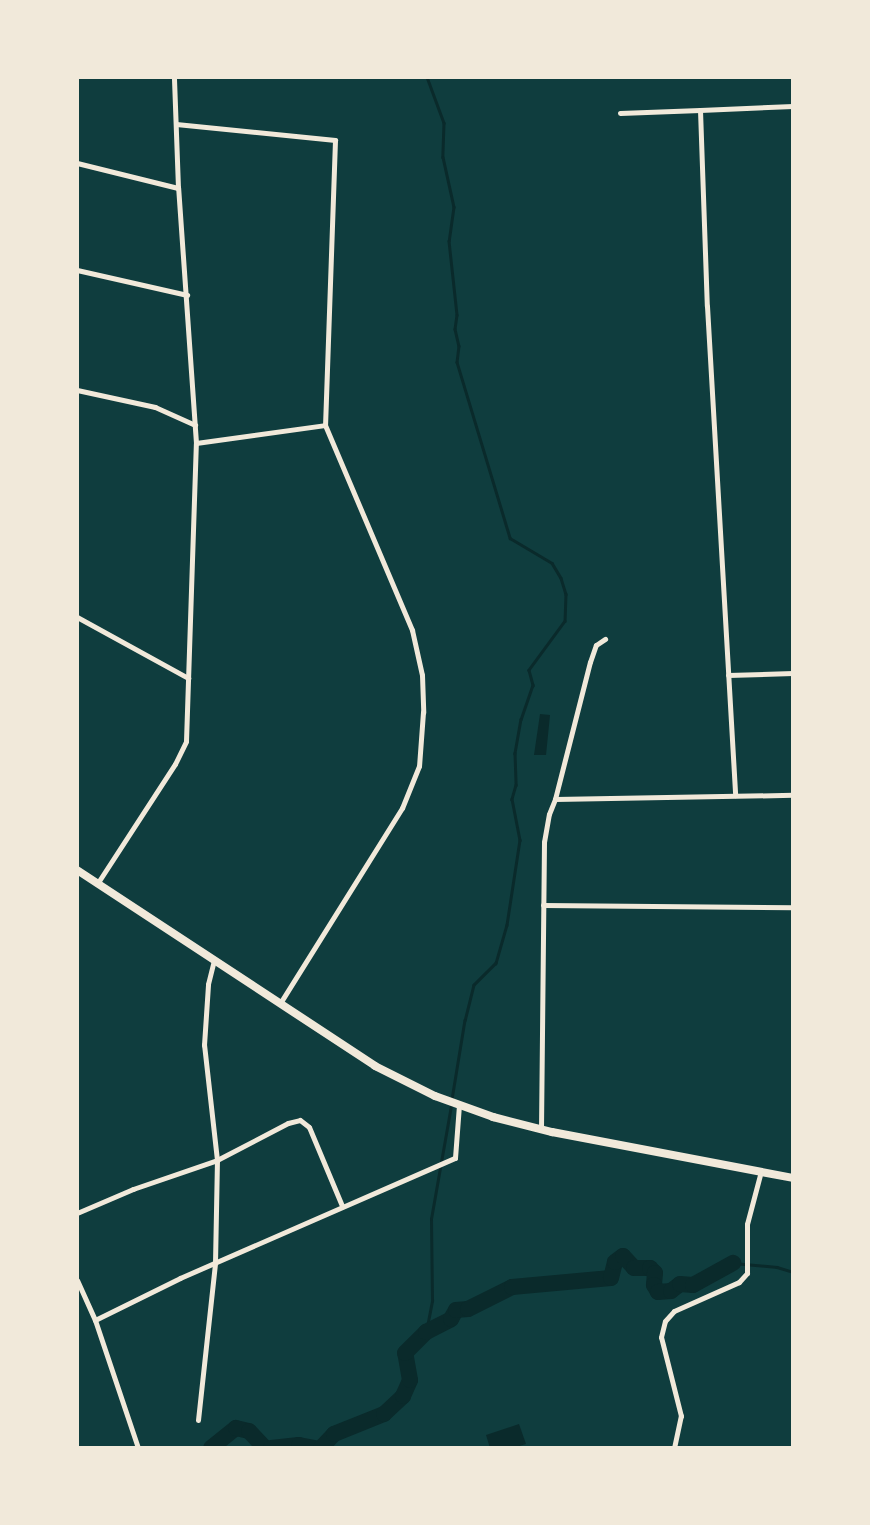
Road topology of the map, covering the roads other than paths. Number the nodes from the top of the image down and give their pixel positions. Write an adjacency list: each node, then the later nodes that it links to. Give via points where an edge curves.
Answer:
1 (174, 77): 5 (street)
2 (793, 106): 3 (street)
3 (700, 110): 4 (street); 17 (street)
4 (620, 113)
5 (176, 124): 7 (street); 12 (street, via 335,140)
6 (77, 163): 7 (street)
7 (178, 188): 9 (street)
8 (77, 270): 9 (street)
9 (187, 295): 11 (street)
10 (77, 390): 11 (street, via 155,407)
11 (195, 425): 13 (street)
12 (325, 425): 13 (street); 27 (street, via 412,630 422,675 419,766 402,808)
13 (196, 443): 18 (street)
14 (77, 617): 18 (street)
15 (605, 639): 21 (street, via 596,645 590,662)
16 (793, 673): 17 (street)
17 (728, 675): 19 (street)
18 (188, 678): 23 (street, via 186,741)
19 (735, 795): 20 (street); 21 (street)
20 (793, 795)
21 (555, 799): 24 (street, via 544,842)
22 (77, 870): 23 (main road)
23 (97, 884): 26 (main road)
24 (543, 905): 25 (street); 29 (street)
25 (793, 907)
26 (214, 960): 27 (main road); 30 (street, via 204,1045)
27 (280, 1003): 28 (main road, via 375,1066)
28 (459, 1105): 29 (main road); 33 (street, via 455,1158)
29 (541, 1129): 31 (main road)
30 (217, 1160): 33 (street, via 300,1120 309,1127); 34 (street); 35 (street)
31 (761, 1171): 32 (main road); 40 (street, via 747,1224 747,1273 733,1285 674,1311 665,1321 661,1338 681,1416)
32 (793, 1178)
33 (342, 1206): 35 (street)
34 (77, 1213)
35 (215, 1263): 37 (street); 38 (street)
36 (77, 1280): 37 (street)
37 (94, 1320): 39 (street)
38 (198, 1420)
39 (138, 1448)
40 (674, 1448)

